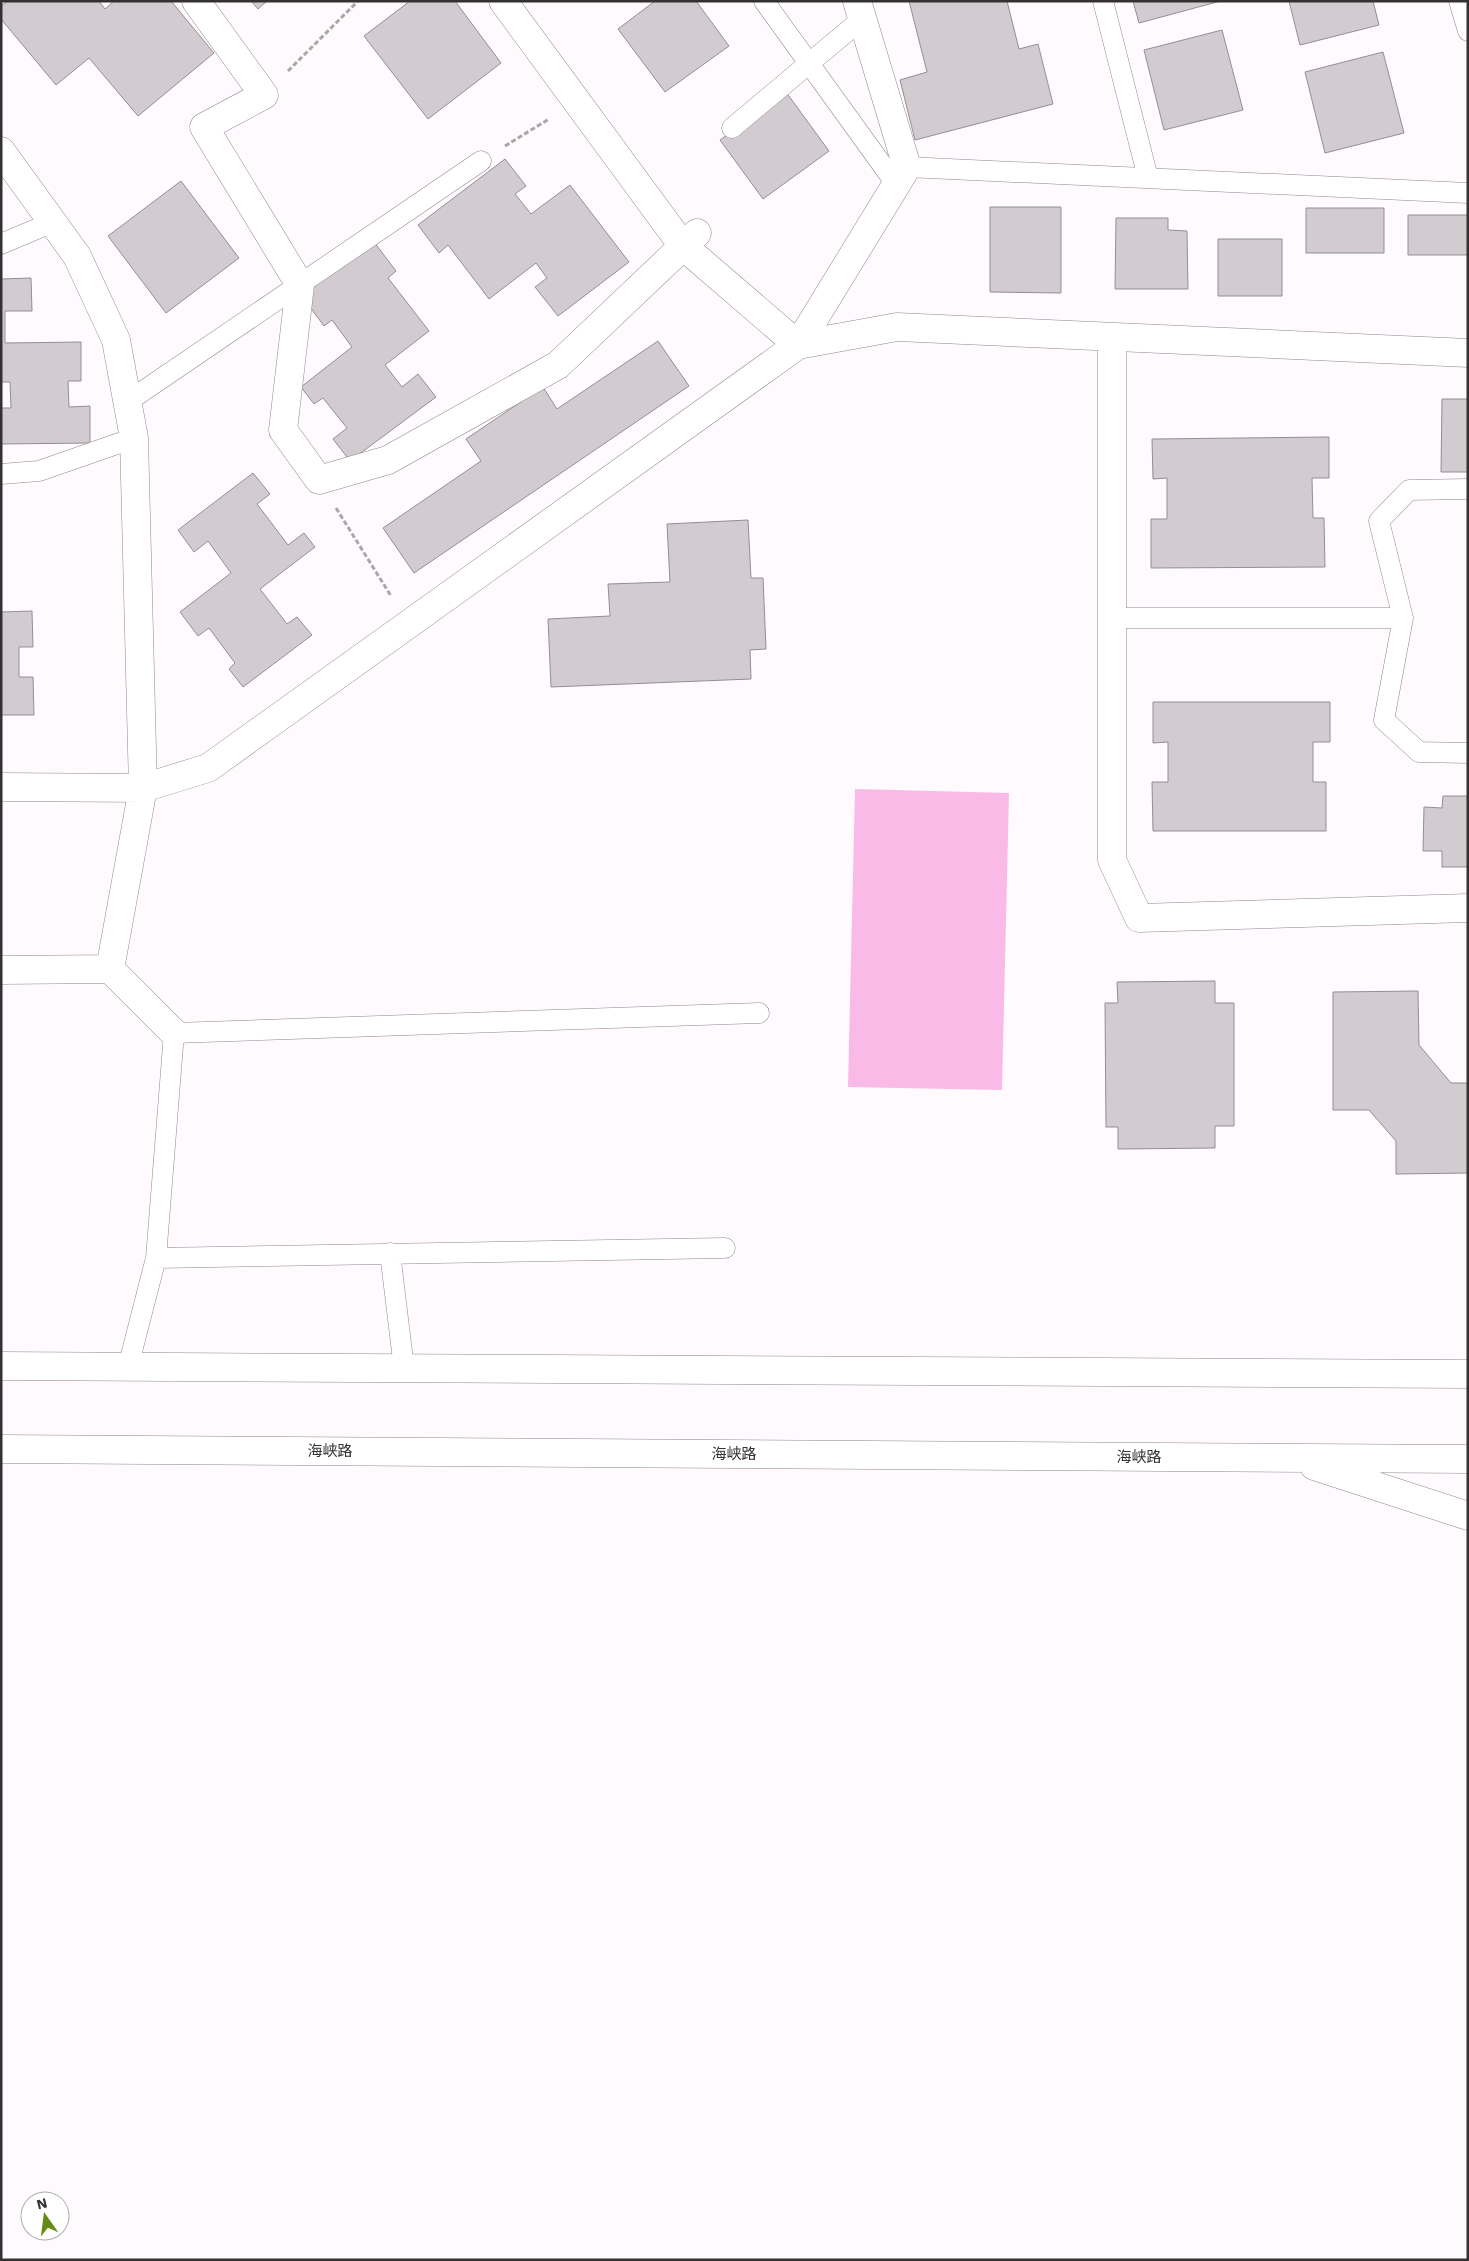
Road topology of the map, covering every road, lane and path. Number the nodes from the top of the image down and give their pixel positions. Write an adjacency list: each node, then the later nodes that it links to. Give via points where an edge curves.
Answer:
1 (196, 1): 10 (main road)
2 (358, 1): 10 (path)
3 (503, 1): 11 (main road)
4 (764, 1): 9 (lane)
5 (1103, 1): 16 (lane)
6 (1459, 1): 8 (lane)
7 (860, 10): 9 (lane); 15 (main road)
8 (1468, 31)
9 (809, 63): 12 (lane); 15 (lane)
10 (264, 95): 21 (main road, via 204,128)
11 (577, 102): 14 (path); 19 (main road)
12 (732, 128)
13 (1, 151): 18 (main road)
14 (481, 161): 21 (lane)
15 (902, 175): 16 (lane); 23 (main road)
16 (1148, 178): 17 (lane)
17 (1468, 193)
18 (53, 222): 20 (lane); 25 (main road, via 77,256 116,340)
19 (690, 240): 23 (main road); 28 (main road, via 558,365 388,460)
20 (1, 244)
21 (300, 285): 25 (lane); 28 (main road, via 283,430)
22 (1112, 337): 23 (main road, via 897,327); 24 (main road); 30 (main road)
23 (798, 345): 32 (main road)
24 (1468, 353)
25 (128, 402): 26 (main road)
26 (134, 438): 27 (lane, via 39,471); 35 (main road)
27 (1, 474)
28 (319, 480): 32 (path)
29 (1468, 489): 31 (lane, via 1410,490 1379,521)
30 (1112, 618): 31 (lane); 36 (main road, via 1112,860 1139,918)
31 (1403, 618): 33 (lane, via 1384,720 1419,752)
32 (409, 624): 35 (main road, via 208,768)
33 (1468, 753)
34 (1, 787): 35 (main road)
35 (143, 788): 37 (main road)
36 (1468, 908)
37 (110, 969): 38 (main road); 40 (main road)
38 (1, 970)
39 (759, 1013): 40 (lane)
40 (174, 1033): 43 (lane)
41 (725, 1248): 42 (lane)
42 (390, 1253): 43 (lane); 47 (lane)
43 (156, 1258): 46 (lane)
44 (1468, 1360): 48 (main road)
45 (1, 1366): 46 (main road)
46 (128, 1366): 47 (main road)
47 (404, 1368): 48 (main road)
48 (1394, 1372): 49 (main road)
49 (1468, 1374)
50 (1, 1449): 51 (main road, 海峡路)
51 (1288, 1458): 52 (main road, 海峡路); 53 (main road)
52 (1468, 1459)
53 (1468, 1516)

